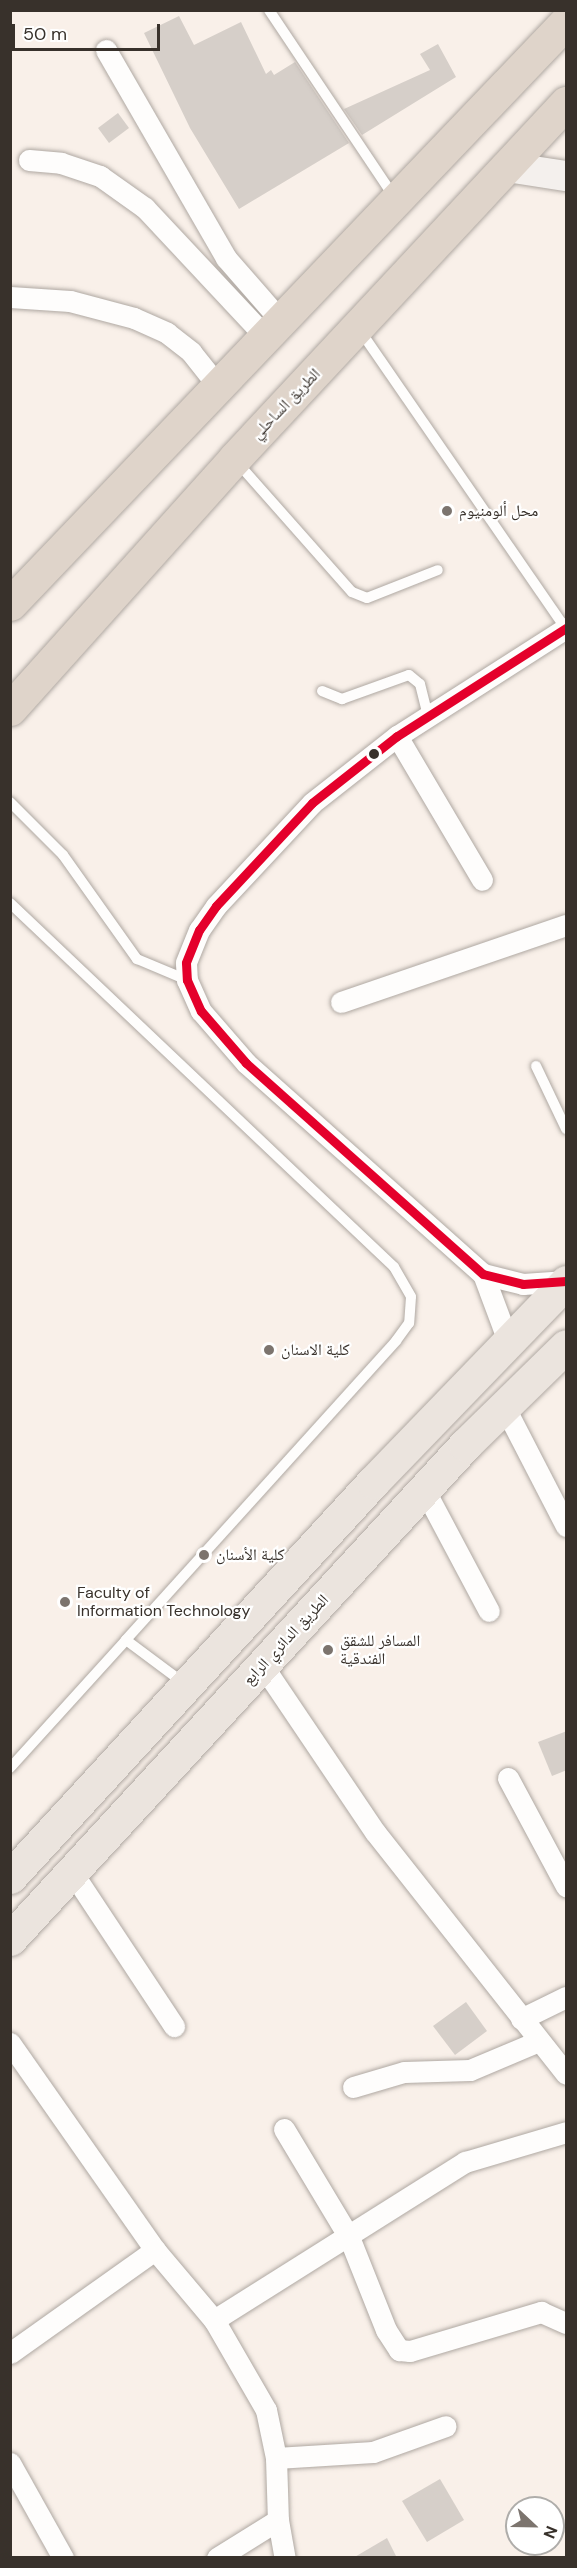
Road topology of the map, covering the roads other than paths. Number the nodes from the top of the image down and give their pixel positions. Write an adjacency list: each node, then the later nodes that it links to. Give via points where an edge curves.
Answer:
1 (269, 10): 8 (lane)
2 (559, 21): 8 (highway)
3 (106, 50): 10 (street, via 226,258)
4 (567, 104): 6 (highway, الطريق الساحلي)
5 (29, 160): 10 (street, via 61,163 100,176 145,208)
6 (507, 167): 7 (street); 11 (highway, الطريق الساحلي)
7 (567, 176)
8 (395, 199): 10 (highway)
9 (10, 297): 12 (street, via 70,301 134,318 167,333 190,352)
10 (272, 328): 12 (highway)
11 (359, 329): 13 (highway, الطريق الساحلي); 16 (lane)
12 (218, 386): 15 (highway)
13 (234, 459): 14 (lane, via 352,592 367,598); 18 (highway, الطريق الساحلي)
14 (438, 570)
15 (10, 604)
16 (566, 629): 19 (street)
17 (322, 692): 19 (lane, via 342,699 409,675 420,684)
18 (10, 709)
19 (428, 715): 20 (street)
20 (397, 736): 22 (street); 25 (street, via 312,802 243,874 199,930 190,948)
21 (10, 802): 25 (lane, via 63,855 137,959)
22 (482, 880)
23 (10, 903): 37 (lane, via 394,1267 411,1297 410,1323 396,1341)
24 (567, 925): 26 (street)
25 (186, 980): 29 (street, via 211,1026 246,1063)
26 (341, 1002)
27 (536, 1066): 28 (lane)
28 (567, 1129)
29 (483, 1274): 30 (street, via 523,1284); 31 (street)
30 (567, 1282): 31 (main road)
31 (508, 1341): 39 (main road)
32 (567, 1346): 33 (main road, الطريق الدائري الرابع)
33 (504, 1406): 34 (main road, الطريق الدائري الرابع); 35 (street)
34 (424, 1489): 36 (street); 38 (main road, الطريق الدائري الرابع)
35 (567, 1526)
36 (489, 1611)
37 (126, 1640): 39 (lane); 40 (lane)
38 (263, 1666): 42 (main road, الطريق الدائري الرابع); 47 (street, via 375,1832)
39 (185, 1684): 43 (main road)
40 (10, 1768)
41 (508, 1778): 44 (street)
42 (72, 1872): 45 (main road, الطريق الدائري الرابع); 48 (street)
43 (10, 1877)
44 (567, 1886)
45 (10, 1940)
46 (567, 1997): 47 (street)
47 (521, 2019): 49 (street)
48 (174, 2026)
49 (539, 2040): 51 (street); 52 (street, via 470,2070 404,2072)
50 (10, 2043): 56 (street)
51 (567, 2074)
52 (353, 2087)
53 (284, 2129): 55 (street)
54 (567, 2132): 55 (street, via 465,2162)
55 (349, 2237): 57 (street); 58 (street, via 386,2330 399,2350 410,2351 541,2313)
56 (154, 2250): 57 (street); 59 (street)
57 (214, 2320): 61 (street, via 266,2410)
58 (567, 2323)
59 (10, 2353)
60 (446, 2426): 61 (street, via 373,2452)
61 (276, 2458): 63 (street)
62 (10, 2463): 64 (street)
63 (278, 2520): 65 (street); 66 (street)
64 (63, 2558)
65 (217, 2558)
66 (285, 2558)

